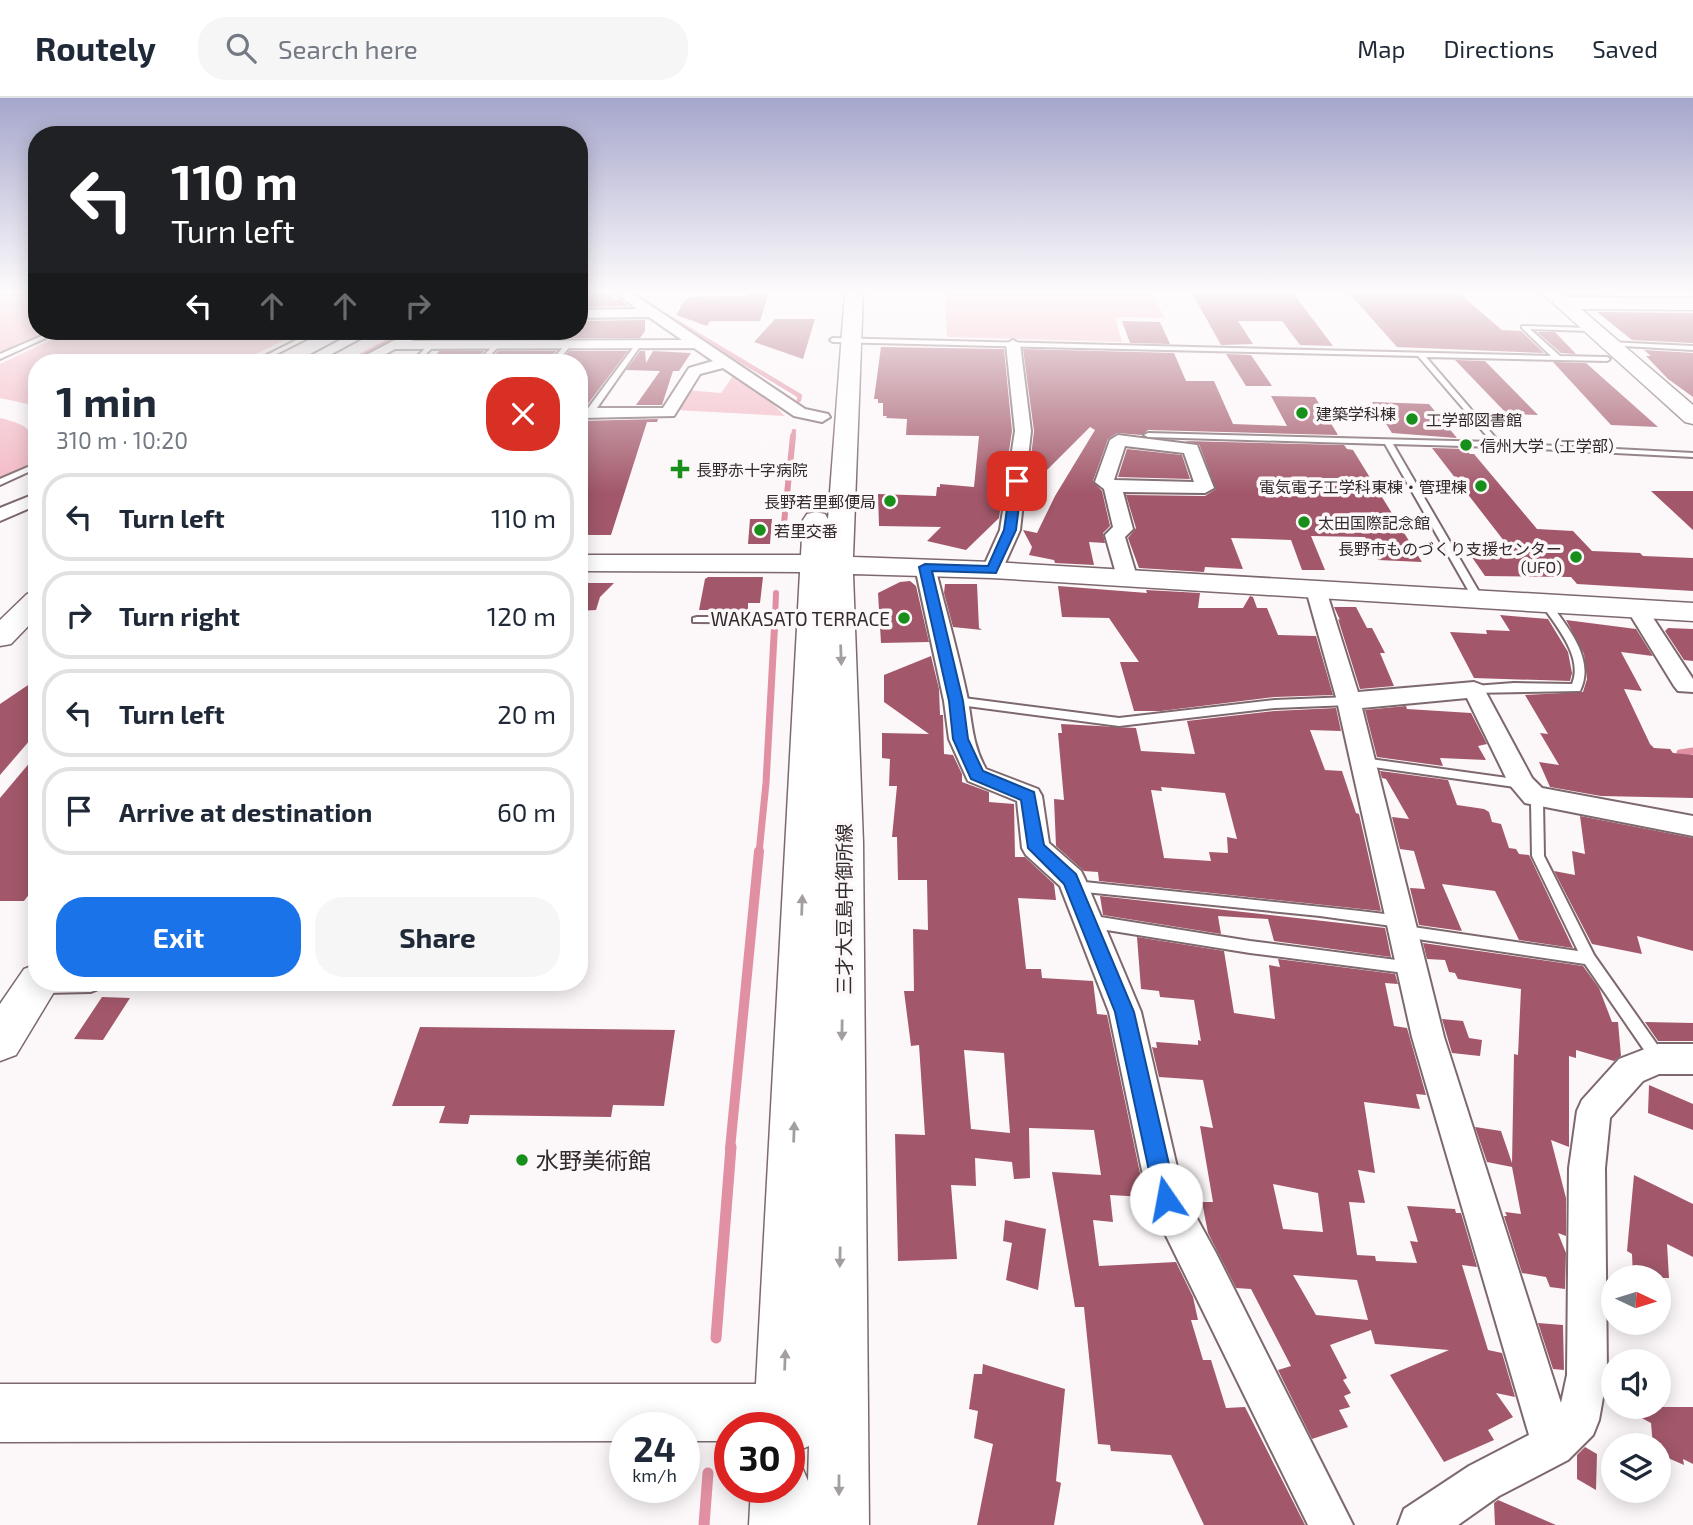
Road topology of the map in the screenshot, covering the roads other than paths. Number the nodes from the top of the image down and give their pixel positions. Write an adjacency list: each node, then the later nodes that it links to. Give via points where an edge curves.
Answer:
1 (626, 360): 9 (lane)
2 (718, 360): 8 (street)
3 (838, 360): 12 (main road, 三才大豆島中御所線)
4 (842, 360): 24 (main road, 三才大豆島中御所線)
5 (1015, 360): 26 (street, via 1023,431 1010,530)
6 (1424, 360): 15 (lane)
7 (1618, 360): 10 (main road)
8 (723, 363): 11 (street, via 694,371 668,413); 12 (street, via 800,413)
9 (588, 408)
10 (1690, 411)
11 (588, 413)
12 (822, 417): 24 (main road, 三才大豆島中御所線)
13 (1148, 435): 14 (lane)
14 (1388, 442): 15 (lane); 29 (lane)
15 (1498, 445): 16 (lane)
16 (1693, 455)
17 (28, 469): 19 (lane)
18 (28, 476): 19 (lane, via 8,484)
19 (0, 482)
20 (1112, 486): 20 (street, via 1152,487 1205,488 1191,449 1118,440 1104,482); 27 (street, via 1123,529 1115,535)
21 (28, 502): 22 (street)
22 (0, 515)
23 (588, 563): 24 (main road, via 691,569)
24 (826, 564): 25 (main road); 35 (main road, 三才大豆島中御所線); 54 (main road, 三才大豆島中御所線, one-way to 54, via 845,843)
25 (925, 567): 26 (main road); 39 (street)
26 (992, 570): 27 (main road)
27 (1127, 577): 28 (main road)
28 (1316, 590): 29 (main road); 40 (street)
29 (1477, 597): 30 (main road)
30 (1545, 602): 31 (main road); 38 (lane, via 1580,663 1576,688)
31 (1637, 608): 33 (main road); 37 (street)
32 (28, 609): 36 (main road)
33 (1693, 612)
34 (697, 620): 35 (lane)
35 (812, 620): 52 (main road, 三才大豆島中御所線, one-way to 35)
36 (0, 637)
37 (1686, 686)
38 (1474, 690): 40 (street); 42 (street)
39 (956, 701): 40 (lane, via 1119,722 1275,704); 44 (street, via 961,739 976,775 1029,796 1037,848)
40 (1349, 701): 41 (street)
41 (1363, 762): 42 (lane); 46 (street)
42 (1528, 790): 43 (street); 47 (lane, via 1537,802 1538,856)
43 (1693, 826)
44 (1074, 886): 45 (street); 46 (lane, via 1326,910)
45 (1088, 921): 48 (lane); 61 (street, via 1125,1012 1166,1199)
46 (1402, 927): 47 (lane); 48 (street)
47 (1589, 959): 51 (lane)
48 (1412, 968): 57 (street, via 1428,1037)
49 (33, 991): 50 (main road)
50 (0, 1041)
51 (1675, 1059): 57 (street, via 1631,1070 1594,1111 1587,1168 1587,1375 1578,1420)
52 (783, 1412)
53 (0, 1413): 55 (main road)
54 (838, 1419): 56 (main road); 60 (main road, 三才大豆島中御所線, one-way to 60)
55 (714, 1420)
56 (805, 1420)
57 (1553, 1445): 62 (street, via 1484,1480)
58 (781, 1503): 59 (main road)
59 (780, 1525)
60 (838, 1525)
61 (1331, 1525)
62 (1420, 1525)

